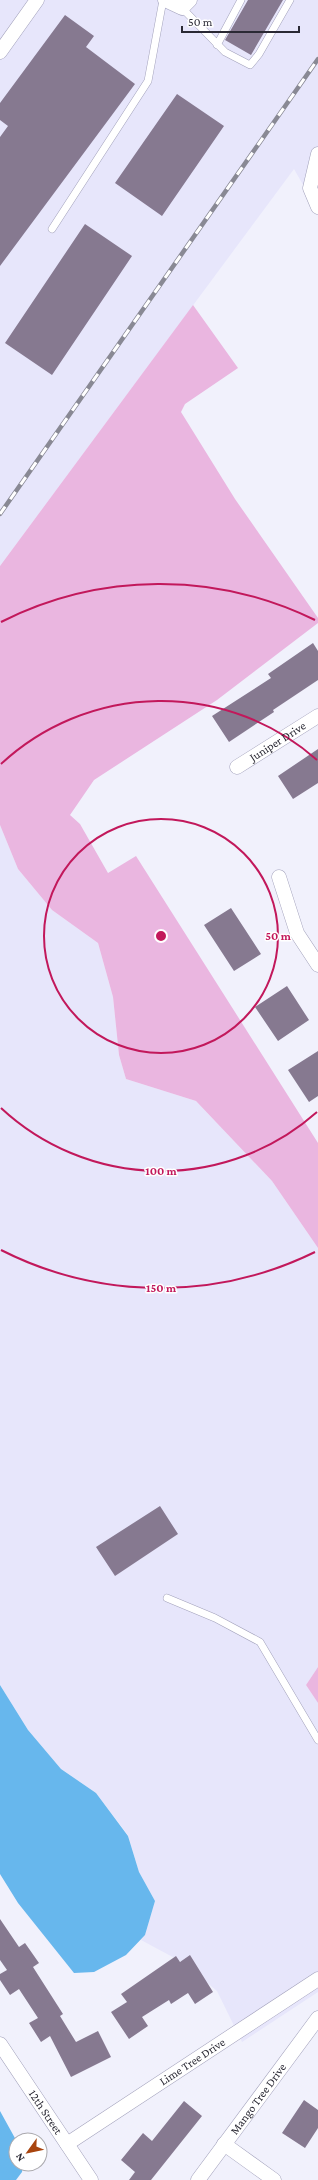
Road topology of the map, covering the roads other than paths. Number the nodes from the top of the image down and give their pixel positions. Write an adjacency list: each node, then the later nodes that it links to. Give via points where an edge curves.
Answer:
1 (37, 0): 7 (street)
2 (164, 0): 5 (street); 10 (lane, via 148,81)
3 (241, 0): 6 (lane)
4 (290, 0): 6 (lane, via 250,65)
5 (186, 4): 6 (lane)
6 (217, 45)
7 (0, 52)
8 (318, 154): 9 (street, via 310,188)
9 (318, 207)
10 (52, 229)
11 (318, 716): 12 (street, Juniper Drive)
12 (238, 767)
13 (279, 877): 14 (street, via 297,933)
14 (318, 965)
15 (167, 1598): 16 (lane, via 215,1618 260,1642)
16 (318, 1740)
17 (318, 1979): 20 (street, Lime Tree Drive)
18 (318, 2018): 21 (street, Mango Tree Drive)
19 (0, 2044): 20 (street, 12th Street)
20 (67, 2144): 22 (street, 12th Street)
21 (224, 2144): 23 (street, Mango Tree Drive); 24 (street)
22 (91, 2180)
23 (198, 2180)
24 (274, 2180)

